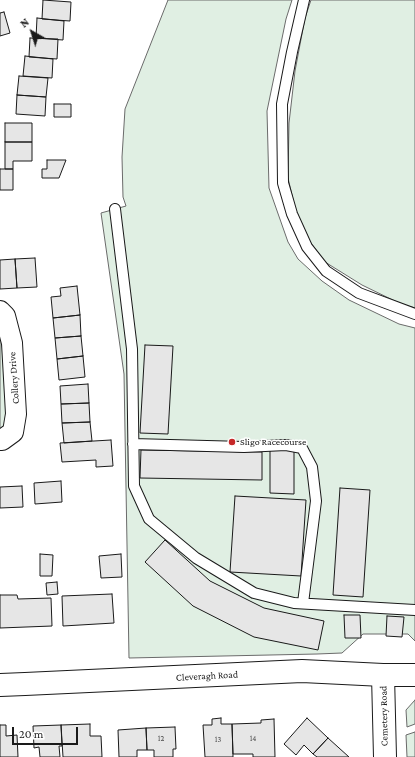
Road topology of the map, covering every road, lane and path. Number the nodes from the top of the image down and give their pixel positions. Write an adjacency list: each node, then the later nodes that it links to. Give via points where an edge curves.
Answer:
1 (304, 0): 4 (lane, via 282,104 283,183 292,214 307,247 326,271 359,292)
2 (115, 209): 6 (lane, via 132,349)
3 (0, 311): 5 (street, Collery Drive, via 5,316 12,343 16,414 13,432)
4 (415, 314)
5 (0, 440)
6 (133, 444): 7 (lane, via 134,486 149,519 196,558 254,593); 7 (lane, via 244,447 286,445 302,448 312,467 316,500)
7 (303, 603): 8 (lane)
8 (415, 610)
9 (383, 675): 10 (street, Cleveragh Road); 11 (street, Cleveragh Road, via 302,671); 12 (street, Cemetery Road)
10 (415, 675)
11 (0, 685)
12 (385, 757)

